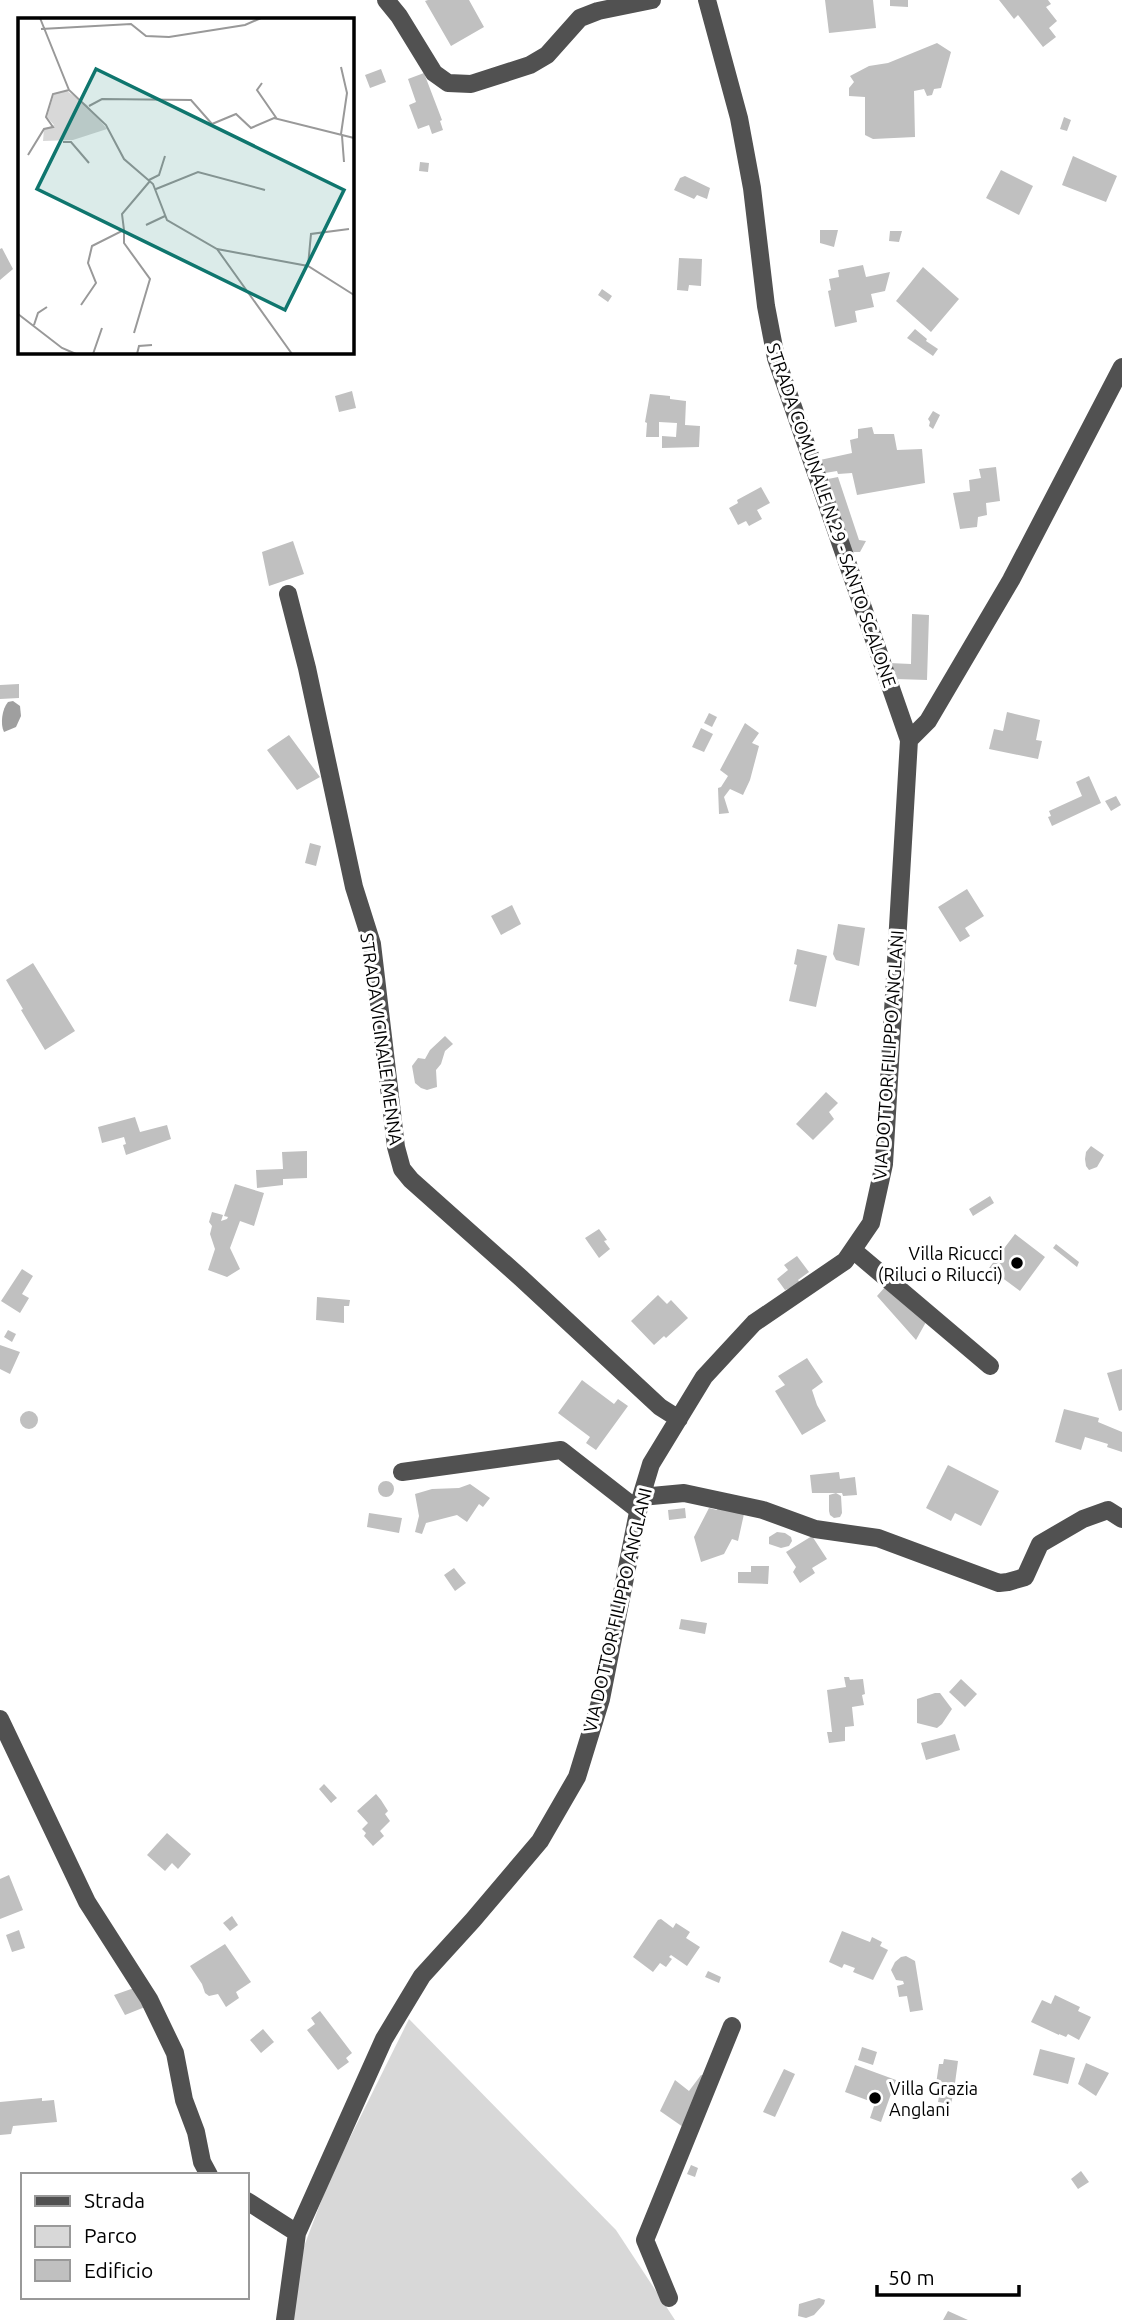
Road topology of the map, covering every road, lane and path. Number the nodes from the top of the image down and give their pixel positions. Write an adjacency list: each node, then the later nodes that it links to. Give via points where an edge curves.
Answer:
1 (386, 0): 2 (street, via 434,73 449,83 471,85 547,55 580,18)
2 (652, 0)
3 (707, 0): 6 (street, STRADA COMUNALE N.29 - SANTO SCALONE, via 739,118 776,358)
4 (1122, 367): 6 (street, via 1011,580 928,721)
5 (288, 594): 9 (street, STRADA VICINALE MENNA, via 338,821 372,944 402,1169 660,1407)
6 (909, 740): 7 (street, VIA DOTTOR FILIPPO ANGLANI, via 884,1164 871,1223)
7 (853, 1250): 8 (street); 9 (street, VIA DOTTOR FILIPPO ANGLANI, via 845,1261 754,1323 704,1377)
8 (990, 1366)
9 (679, 1419): 11 (street, VIA DOTTOR FILIPPO ANGLANI, via 651,1464)
10 (402, 1472): 11 (street, via 561,1450)
11 (640, 1504): 12 (street, via 684,1493 763,1510 815,1529 878,1538 999,1583 1025,1577 1040,1544 1083,1520); 17 (street, VIA DOTTOR FILIPPO ANGLANI, via 601,1699 577,1777 540,1841 422,1976 384,2039)
12 (1117, 1511)
13 (0, 1719): 15 (street, via 87,1902 149,1999 175,2053)
14 (732, 2026): 18 (street, via 645,2240)
15 (208, 2173)
16 (248, 2202): 17 (street)
17 (297, 2233): 19 (street, VIA DOTTOR FILIPPO ANGLANI)
18 (669, 2298)
19 (285, 2320)

